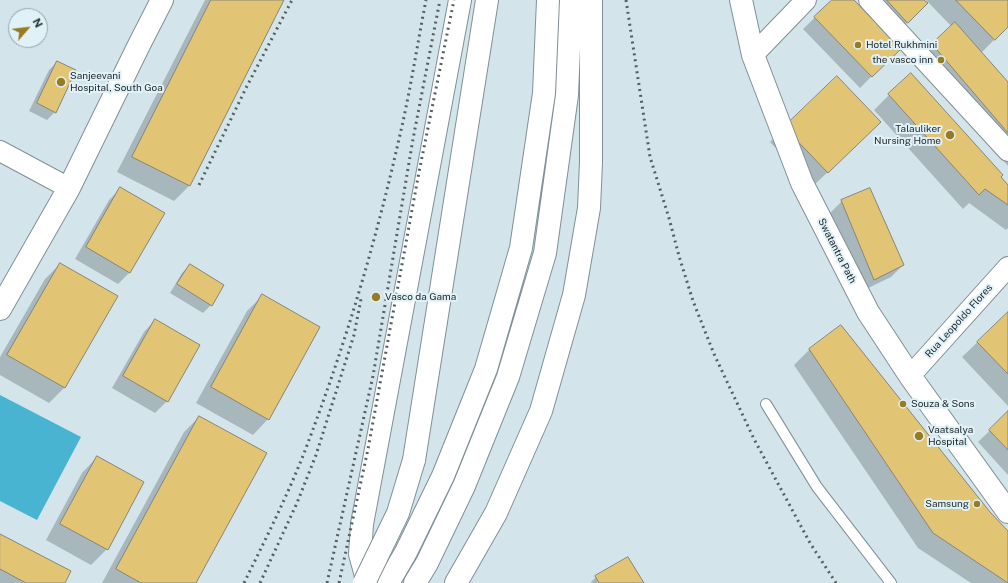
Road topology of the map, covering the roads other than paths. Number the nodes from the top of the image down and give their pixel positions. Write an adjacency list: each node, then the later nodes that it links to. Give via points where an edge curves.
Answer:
1 (162, 0): 13 (main road)
2 (460, 0): 22 (main road, via 362,524 360,554)
3 (487, 0): 21 (main road, bridge, via 414,460 398,513)
4 (548, 0): 23 (main road, via 544,93 522,248 478,390 443,476)
5 (572, 0): 24 (main road, via 567,95 544,253 508,377 464,486)
6 (591, 0): 25 (main road, via 589,208 574,295 541,411 496,513)
7 (741, 0): 10 (main road, Swatantra Path)
8 (806, 0): 10 (street)
9 (869, 0): 12 (street)
10 (753, 55): 16 (main road, Swatantra Path, via 802,182 868,312)
11 (0, 151): 13 (street)
12 (1008, 151)
13 (69, 188): 15 (main road)
14 (1008, 267): 16 (street, Rua Leopoldo Flores)
15 (0, 309)
16 (910, 376): 18 (main road, Swatantra Path)
17 (766, 404): 26 (lane, via 817,487)
18 (982, 477): 19 (main road, Swatantra Path); 20 (main road, Swatantra Path)
19 (1008, 491)
20 (1008, 512)
21 (364, 583)
22 (368, 583)
23 (388, 583)
24 (415, 583)
25 (456, 583)
26 (891, 583)

